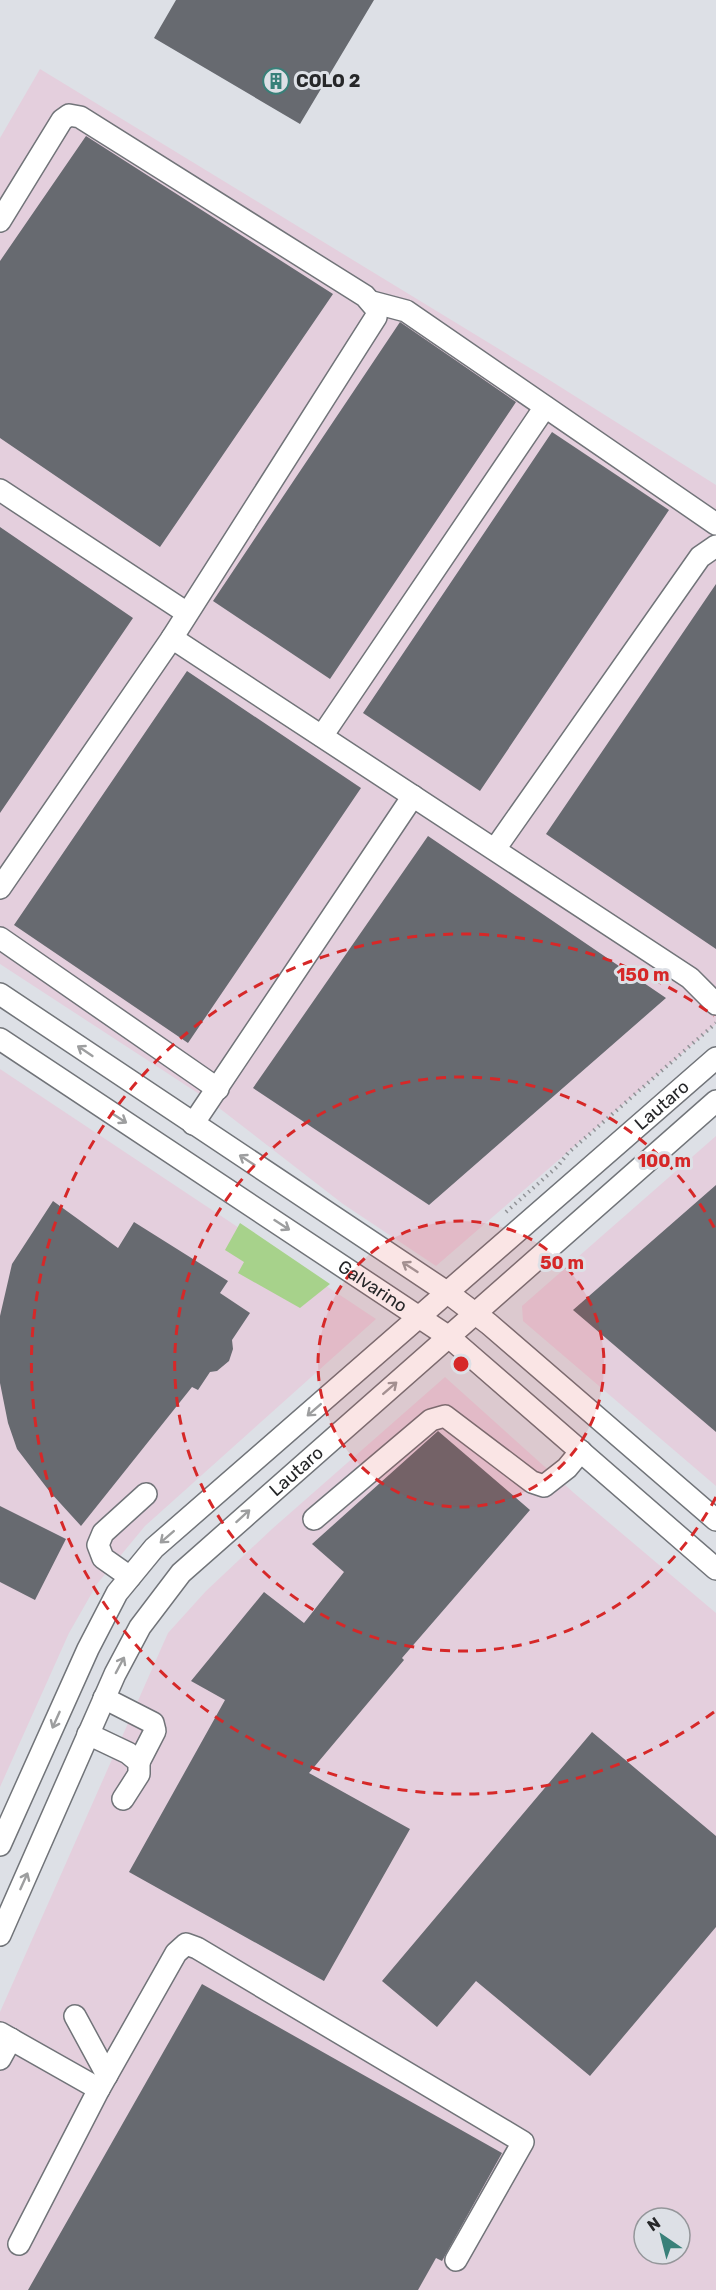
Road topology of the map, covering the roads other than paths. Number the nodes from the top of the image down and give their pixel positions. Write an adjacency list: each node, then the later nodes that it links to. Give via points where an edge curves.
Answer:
1 (0, 221): 2 (street, via 62,120 69,115 80,117)
2 (372, 302): 3 (street, via 406,311); 7 (street, via 376,317)
3 (545, 407): 5 (street); 9 (street)
4 (0, 490): 7 (street)
5 (716, 524)
6 (716, 546): 11 (street, via 700,557)
7 (187, 612): 8 (street)
8 (172, 638): 9 (street); 12 (street)
9 (322, 736): 10 (street)
10 (413, 796): 11 (street); 18 (street)
11 (495, 849): 15 (street, via 690,978)
12 (0, 888)
13 (0, 938): 18 (street)
14 (0, 994): 20 (street, Galvarino, one-way to 14)
15 (716, 1004)
16 (0, 1039): 23 (street, Galvarino, one-way to 23)
17 (716, 1058): 21 (street, Lautaro)
18 (218, 1089): 20 (street)
19 (716, 1101): 22 (street, Lautaro)
20 (193, 1124): 21 (street, Galvarino, one-way to 20)
21 (448, 1293): 22 (street, Galvarino); 23 (street, Lautaro)
22 (474, 1314): 24 (street, Lautaro); 28 (street, Galvarino)
23 (422, 1316): 24 (street, Galvarino); 30 (street, Lautaro, one-way to 30, via 154,1548)
24 (449, 1336): 25 (street, Galvarino); 31 (street, Lautaro, one-way to 24, via 140,1626 181,1573)
25 (581, 1451): 27 (street, via 544,1486 532,1482 445,1416 431,1420); 29 (street, Galvarino)
26 (146, 1494): 30 (street, via 103,1533 98,1545 103,1558)
27 (314, 1519)
28 (716, 1520)
29 (716, 1569)
30 (130, 1577): 35 (street, Lautaro, one-way to 35, via 117,1593 88,1649)
31 (104, 1698): 32 (street, Lautaro); 33 (street, via 153,1723 155,1731)
32 (88, 1734): 33 (street); 36 (street, Lautaro, one-way to 32)
33 (139, 1762): 34 (street, via 139,1774)
34 (123, 1799)
35 (0, 1845)
36 (0, 1935)
37 (75, 2016): 40 (street)
38 (5, 2036): 39 (street); 40 (street)
39 (0, 2059)
40 (103, 2082): 41 (street); 42 (street, via 176,1953 186,1944 197,1948 523,2142)
41 (19, 2244)
42 (456, 2260)

